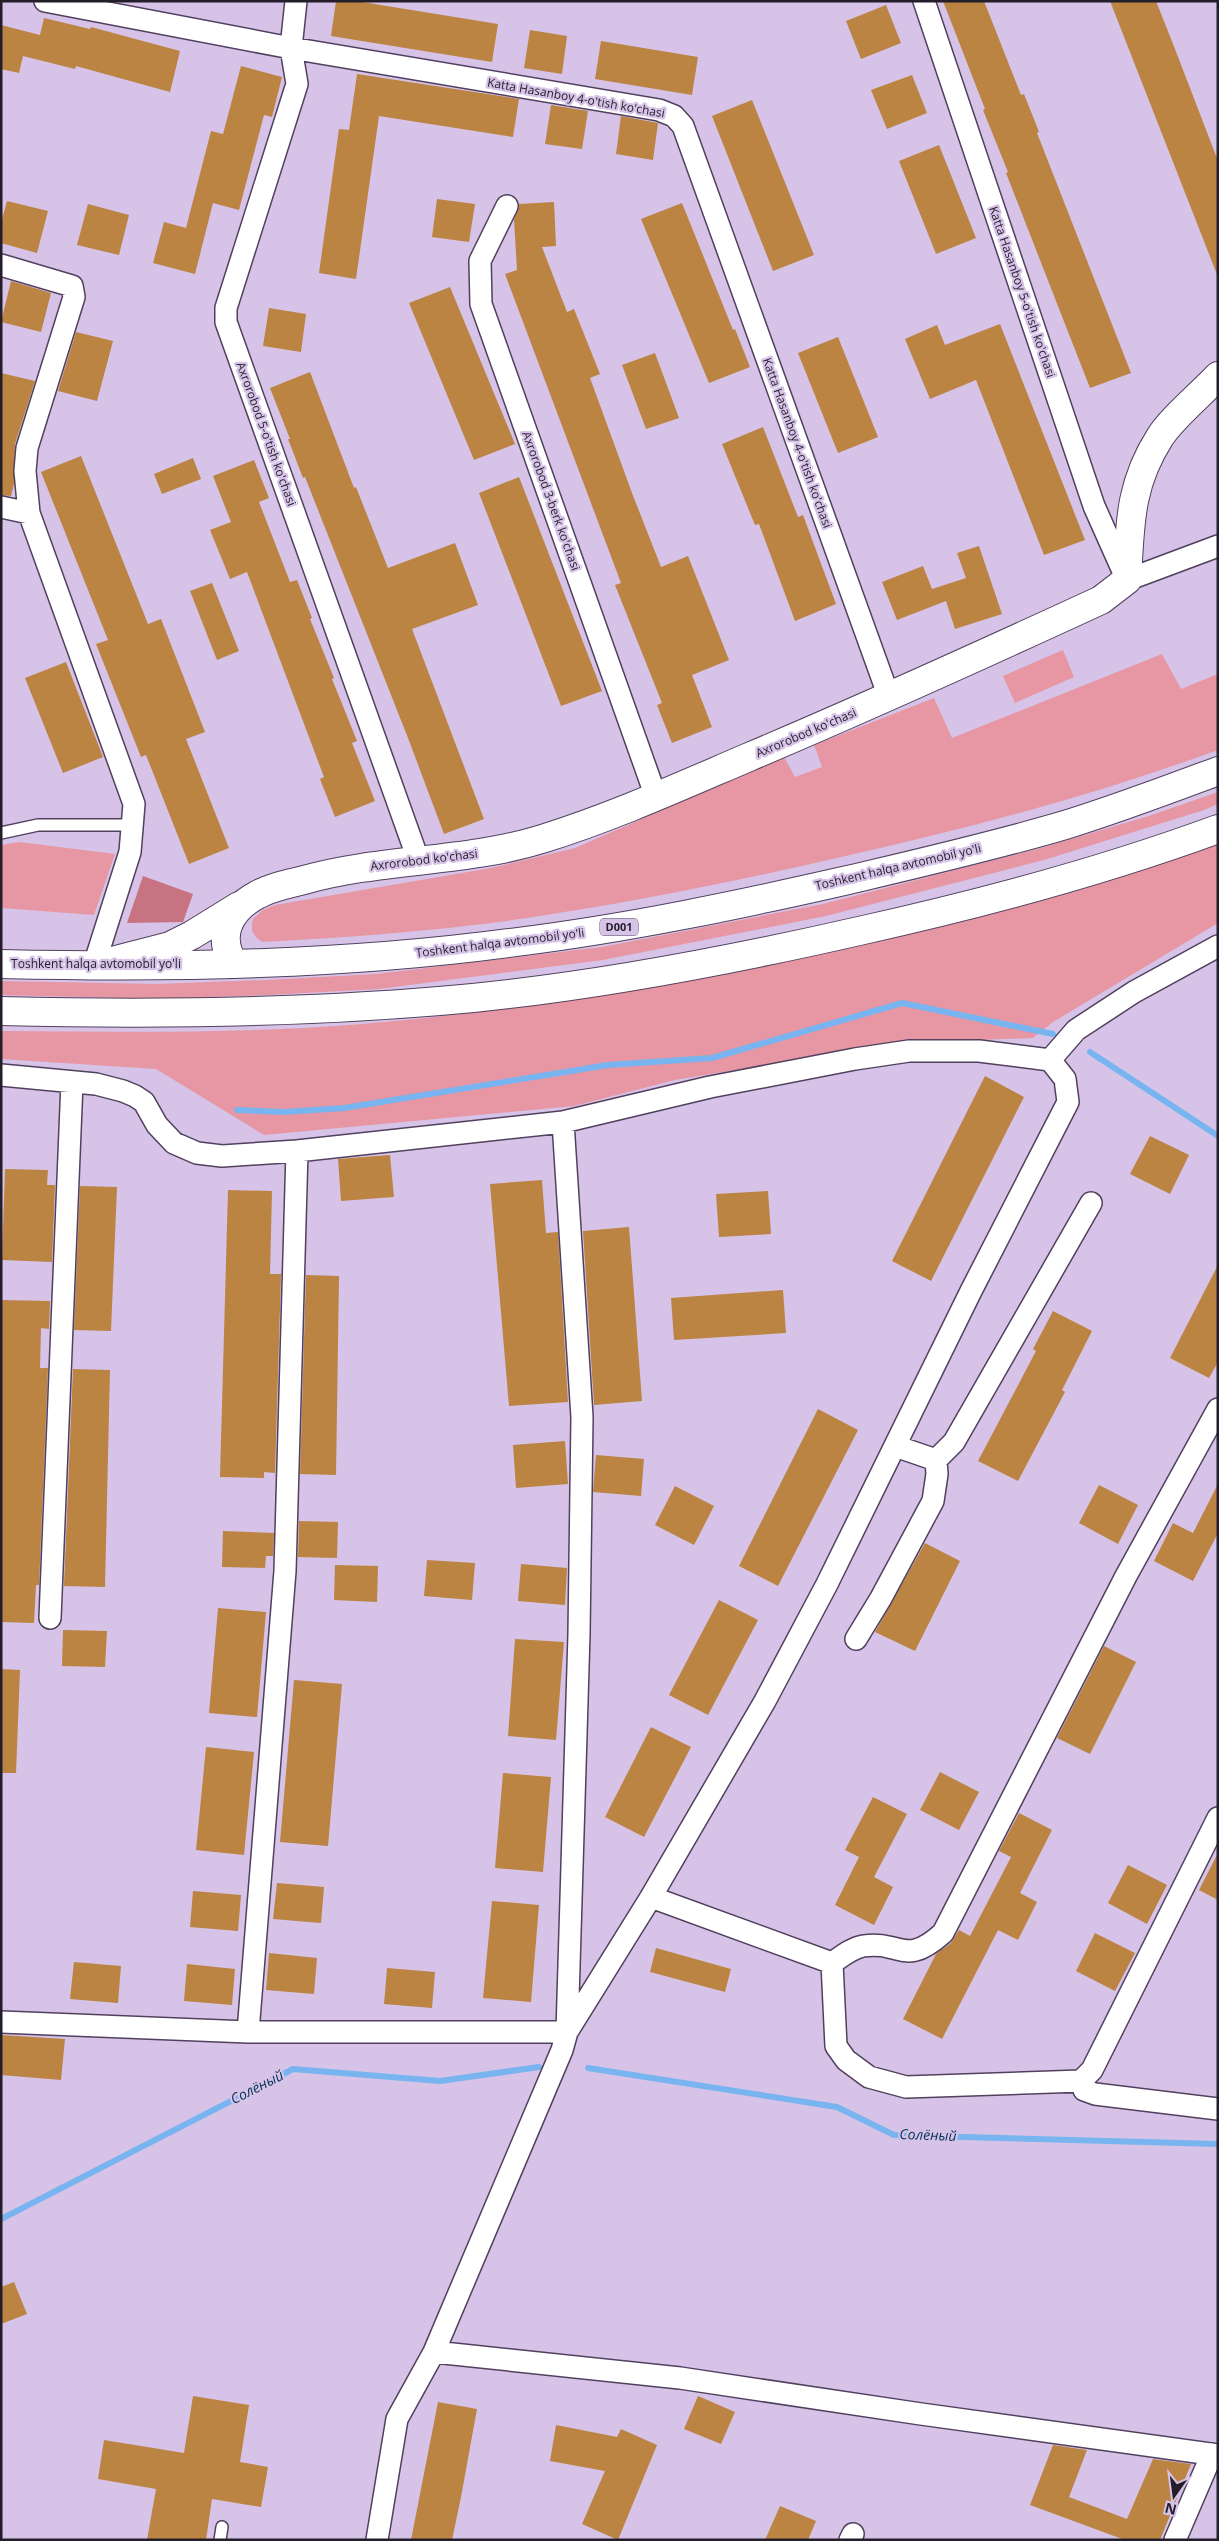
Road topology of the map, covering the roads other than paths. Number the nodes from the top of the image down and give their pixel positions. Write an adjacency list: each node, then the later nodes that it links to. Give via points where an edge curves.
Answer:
1 (45, 1): 4 (street, Katta Hasanboy 4-o'tish ko'chasi)
2 (296, 1): 4 (street, Axrorobod 5-o'tish ko'chasi)
3 (924, 1): 11 (street, Katta Hasanboy 5-o'tish ko'chasi, via 1094,506)
4 (291, 48): 12 (street, Katta Hasanboy 4-o'tish ko'chasi, via 659,110 674,116 683,126); 18 (street, Axrorobod 5-o'tish ko'chasi, via 297,84 226,308 226,322)
5 (507, 206): 14 (street, Axrorobod 3-berk ko'chasi, via 480,261 480,304)
6 (1, 265): 9 (street, via 72,286 74,297 27,448 25,471)
7 (1218, 376): 11 (main road, via 1160,436 1150,456 1134,493 1131,509)
8 (1, 506): 9 (street)
9 (29, 513): 15 (street, via 134,804)
10 (1218, 546): 11 (street)
11 (1127, 580): 12 (main road, Axrorobod ko'chasi, via 1100,600)
12 (889, 697): 14 (main road, Axrorobod ko'chasi)
13 (1218, 771): 22 (main road, Toshkent halqa avtomobil yo'li / D001, via 1064,825 928,861 722,908 506,944 384,956)
14 (656, 797): 18 (main road, Axrorobod ko'chasi, via 527,844)
15 (132, 825): 17 (lane, via 38,826); 23 (street, via 130,852)
16 (1218, 829): 24 (main road, via 1105,867 963,907 802,944 571,986 456,999 291,1010 165,1013)
17 (1, 833)
18 (418, 859): 19 (main road, Axrorobod ko'chasi, via 327,873 271,889)
19 (246, 902): 22 (main road, Axrorobod ko'chasi, via 224,934 225,948); 23 (main road, Axrorobod ko'chasi, via 170,946)
20 (1218, 946): 25 (street, via 1134,992 1076,1030)
21 (1, 964): 23 (main road, Toshkent halqa avtomobil yo'li / D001)
22 (234, 964): 23 (main road, Toshkent halqa avtomobil yo'li / D001)
23 (94, 965)
24 (1, 1011)
25 (1050, 1060): 28 (street, via 979,1051 910,1051 720,1086); 32 (street, via 1065,1079 1068,1102)
26 (1, 1075): 27 (street)
27 (72, 1082): 29 (street, via 96,1084 136,1096 174,1143 197,1153 222,1156); 34 (street)
28 (563, 1122): 29 (street); 41 (street, via 582,1417)
29 (297, 1152): 40 (street, via 286,1570)
30 (1091, 1203): 33 (street, via 954,1442)
31 (1218, 1409): 38 (street, via 1126,1576 943,1933 922,1949 896,1951 862,1946)
32 (895, 1446): 33 (street); 37 (street, via 765,1701)
33 (936, 1460): 35 (street, via 933,1501)
34 (50, 1618)
35 (856, 1639)
36 (1218, 1818): 42 (street, via 1092,2070)
37 (651, 1897): 38 (street); 41 (street)
38 (832, 1963): 42 (street, via 836,2046 846,2060 869,2077 906,2086)
39 (1, 2022): 40 (street)
40 (248, 2032): 41 (street)
41 (567, 2032): 44 (street)
42 (1081, 2081): 43 (street, via 1084,2090 1095,2094)
43 (1218, 2109)
44 (434, 2352): 45 (street, via 680,2378); 48 (street, via 397,2419)
45 (1215, 2455): 49 (street)
46 (222, 2527): 47 (lane)
47 (220, 2540)
48 (377, 2540)
49 (1175, 2540)

